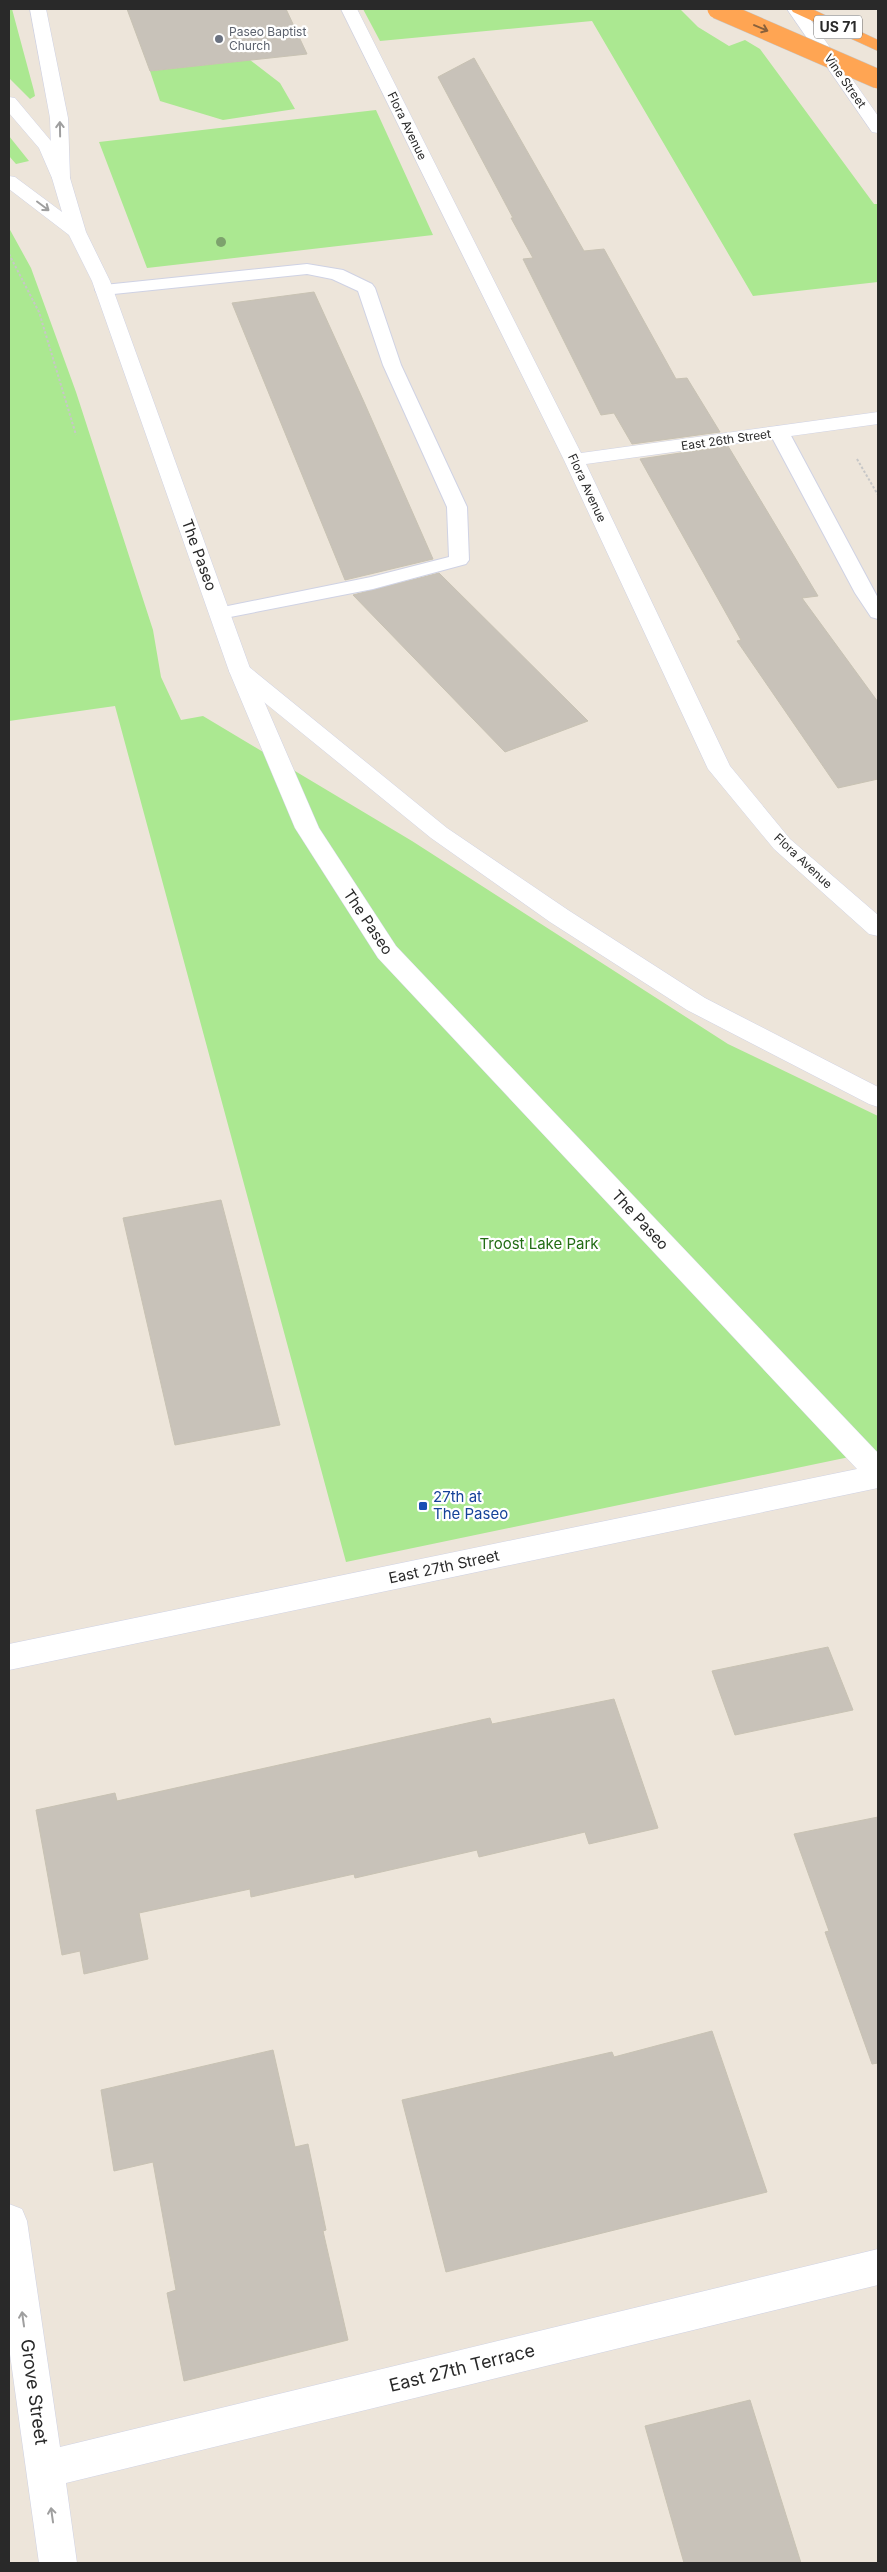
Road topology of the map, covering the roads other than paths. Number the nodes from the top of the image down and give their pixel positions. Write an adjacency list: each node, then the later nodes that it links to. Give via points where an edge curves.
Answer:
1 (38, 9): 10 (street, one-way to 1, via 59,118)
2 (349, 9): 16 (street, Flora Avenue)
3 (717, 9): 7 (highway, one-way to 7, bridge)
4 (795, 9): 9 (street, Vine Street)
5 (799, 9): 6 (highway, US 71)
6 (878, 46)
7 (878, 79)
8 (9, 102): 10 (street, The Paseo, via 47,147)
9 (878, 128)
10 (61, 178): 12 (street, The Paseo)
11 (9, 180): 12 (street, The Paseo, one-way to 12)
12 (77, 232): 13 (street, The Paseo)
13 (104, 290): 18 (street, The Paseo); 18 (lane, via 307,269 337,274 366,288 392,366 457,507 459,560 373,583)
14 (878, 418): 15 (street, East 26th Street)
15 (779, 432): 16 (street, East 26th Street); 17 (lane, via 865,594)
16 (574, 460): 20 (street, Flora Avenue, via 720,769 782,844)
17 (878, 612)
18 (220, 613): 19 (street, The Paseo)
19 (240, 671): 21 (street, via 439,833 559,916 696,1004); 22 (street, The Paseo, via 307,828 387,952)
20 (878, 928)
21 (878, 1098)
22 (878, 1472)
23 (878, 1476): 24 (street, East 27th Street)
24 (9, 1657)
25 (9, 2221): 27 (street, Grove Street, one-way to 25)
26 (878, 2267): 27 (street, East 27th Terrace)
27 (46, 2469): 28 (street, Grove Street, one-way to 27)
28 (58, 2563)

